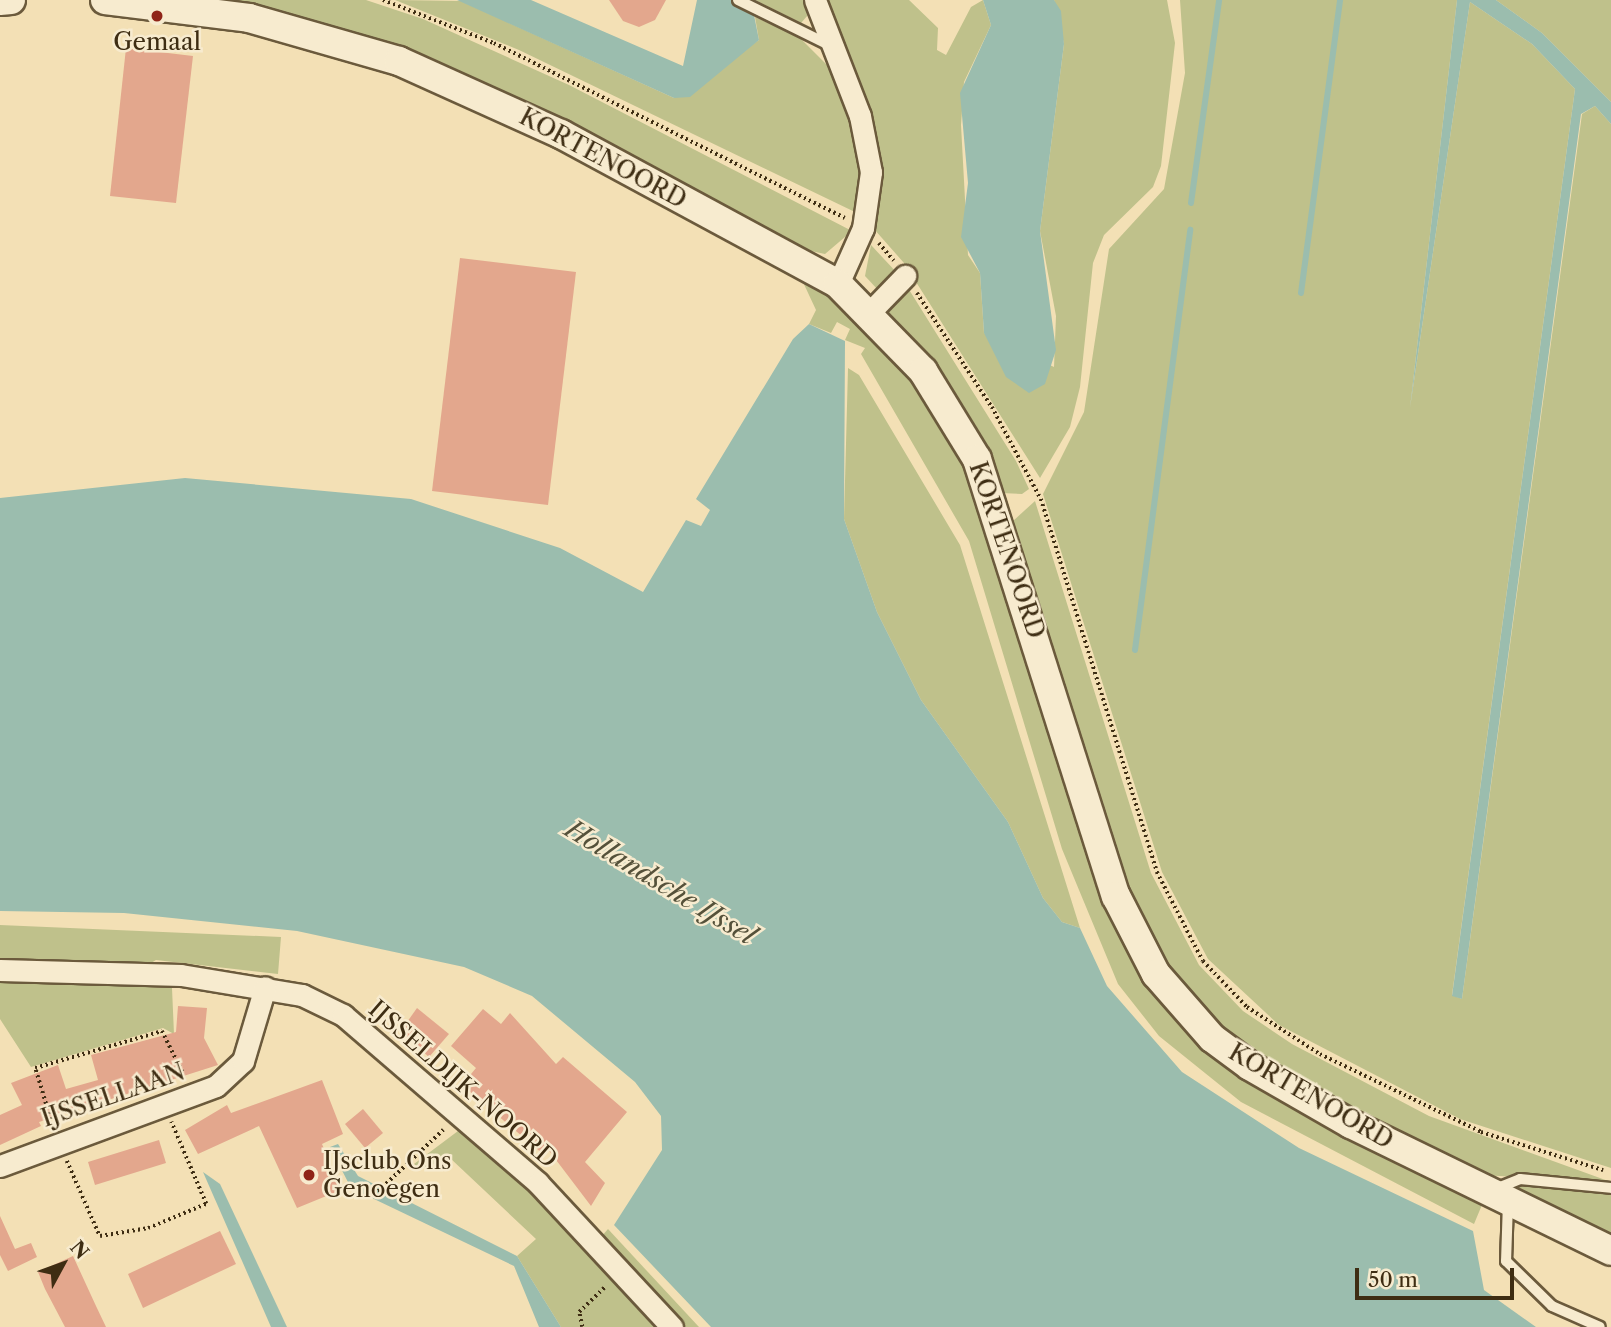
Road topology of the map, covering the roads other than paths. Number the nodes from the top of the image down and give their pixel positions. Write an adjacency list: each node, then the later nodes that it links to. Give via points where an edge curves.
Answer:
1 (11, 0): 5 (street)
2 (105, 0): 8 (street, KORTENOORD, via 249,18 399,61 561,134)
3 (738, 0): 6 (lane)
4 (815, 0): 6 (street)
5 (0, 1)
6 (831, 46): 8 (street, via 870,154 863,228)
7 (905, 276): 9 (street)
8 (838, 284): 9 (street, KORTENOORD)
9 (869, 313): 14 (street, KORTENOORD, via 923,371 978,459 1116,896 1156,974 1212,1038 1250,1066)
10 (0, 970): 11 (street, IJSSELDIJK-NOORD, via 181,975)
11 (265, 987): 12 (street, IJSSELLAAN, via 243,1061 216,1086); 16 (street, IJSSELDIJK-NOORD, via 343,1015 538,1183)
12 (0, 1166)
13 (1611, 1188): 14 (lane, via 1520,1179)
14 (1500, 1197): 15 (street, KORTENOORD); 17 (lane, via 1506,1261 1552,1306)
15 (1611, 1251)
16 (672, 1327)
17 (1600, 1327)

